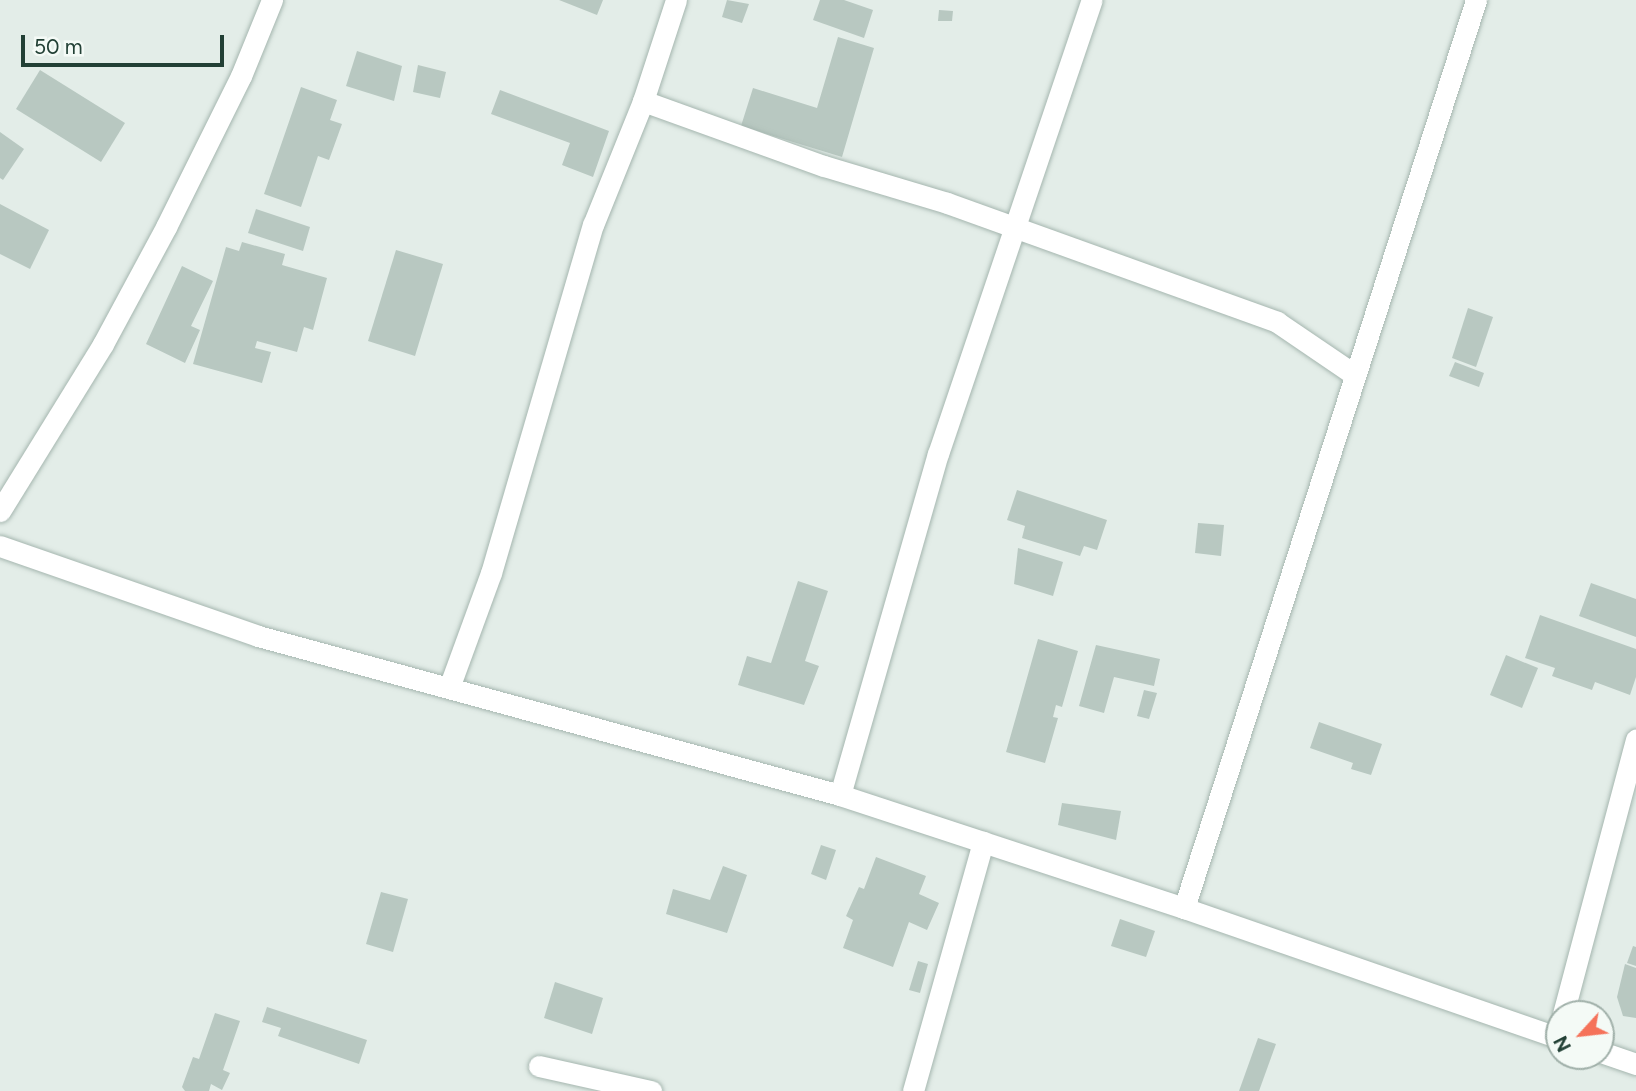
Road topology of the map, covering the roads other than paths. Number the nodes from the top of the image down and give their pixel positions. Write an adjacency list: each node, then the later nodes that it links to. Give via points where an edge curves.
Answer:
1 (272, 0): 8 (street, via 241,76 166,227 103,344)
2 (676, 0): 5 (street)
3 (1092, 0): 6 (street)
4 (1476, 0): 7 (street)
5 (643, 101): 6 (street); 10 (street, via 593,225 491,573)
6 (1012, 228): 7 (street, via 1277,322); 12 (street, via 938,454)
7 (1355, 375): 14 (street)
8 (0, 511)
9 (0, 547): 10 (street, via 258,636)
10 (450, 685): 12 (street)
11 (1636, 740): 15 (street)
12 (840, 796): 13 (street)
13 (983, 842): 14 (street); 21 (street)
14 (1184, 908): 16 (street)
15 (1567, 1000)
16 (1545, 1031)
17 (1615, 1057): 18 (street)
18 (1636, 1064)
19 (539, 1066): 20 (street)
20 (651, 1091)
21 (913, 1091)

